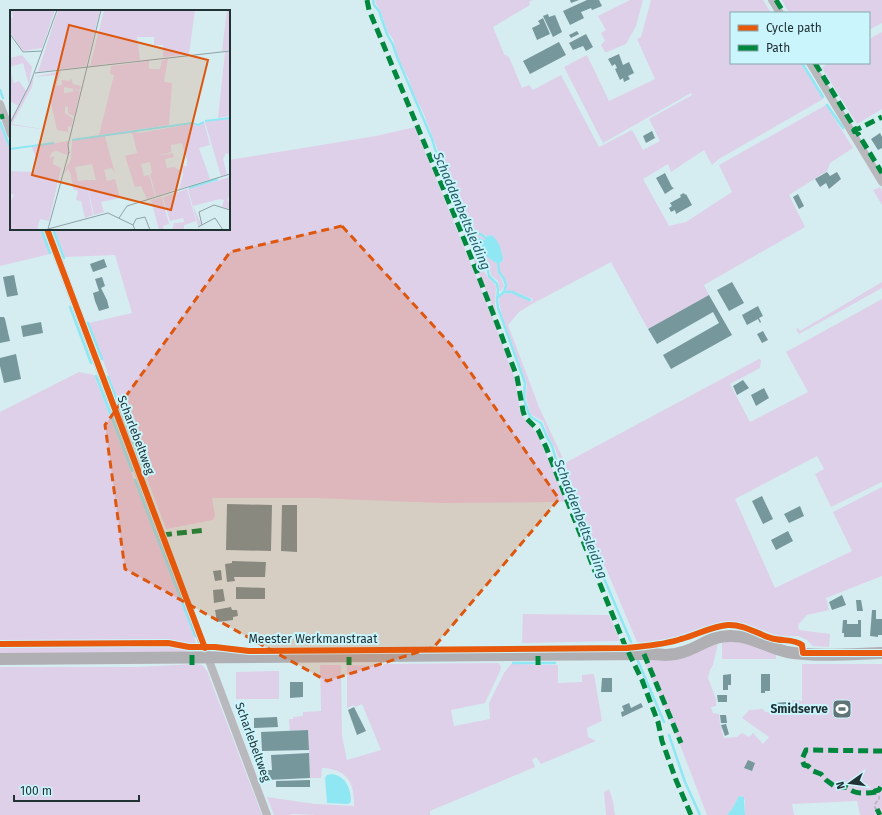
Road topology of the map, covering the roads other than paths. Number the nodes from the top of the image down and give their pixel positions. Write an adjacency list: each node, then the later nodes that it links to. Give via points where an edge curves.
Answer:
1 (772, 0): 2 (street)
2 (779, 12)
3 (811, 64): 6 (street)
4 (0, 104): 5 (street)
5 (10, 131)
6 (882, 182)
7 (47, 230): 9 (street, Scharlebeltweg)
8 (882, 653): 9 (street, Meester Werkmanstraat, via 790,652 748,638 732,636 650,654 631,655)
9 (209, 658): 10 (street, Meester Werkmanstraat); 11 (street, Scharlebeltweg)
10 (0, 659)
11 (267, 815)

